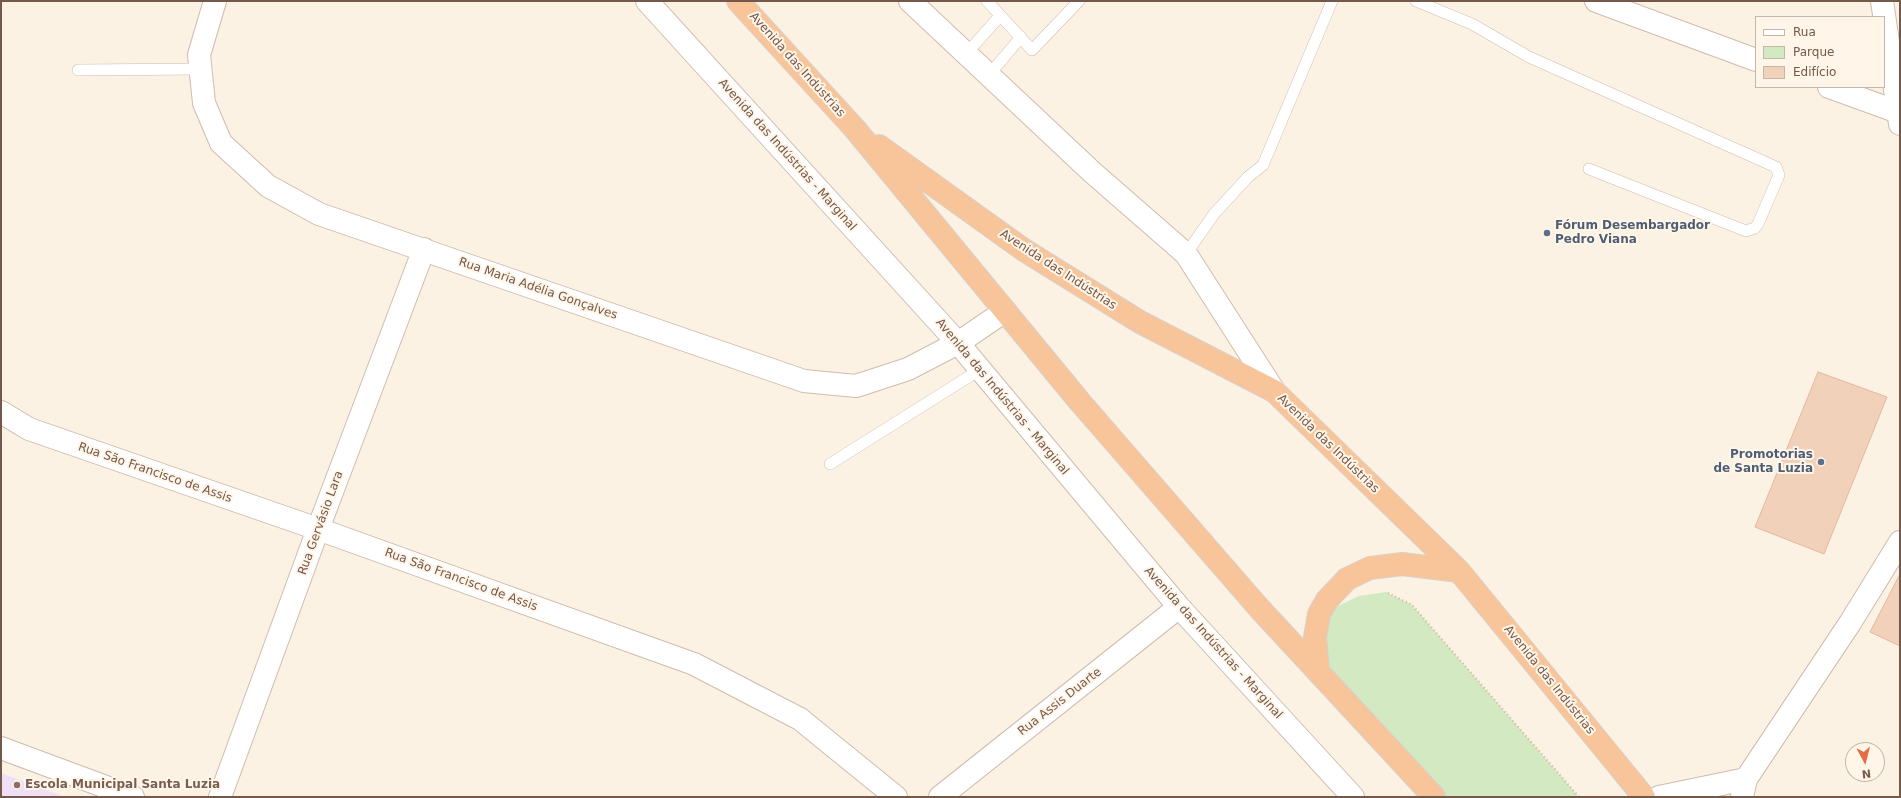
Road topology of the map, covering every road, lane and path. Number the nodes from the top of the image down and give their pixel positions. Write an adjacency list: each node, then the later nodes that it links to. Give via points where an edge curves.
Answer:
1 (215, 1): 17 (street, Rua Maria Adélia Gonçalves, via 199,55)
2 (647, 1): 27 (street, Avenida das Indústrias - Marginal)
3 (738, 1): 22 (highway, Avenida das Indústrias)
4 (910, 1): 15 (street)
5 (987, 1): 11 (lane)
6 (1079, 1): 14 (lane, via 1032,50)
7 (1332, 1): 25 (lane, via 1263,165 1248,177 1214,214)
8 (1416, 1): 23 (lane, via 1472,24 1529,57 1776,167 1779,175 1758,224 1746,231)
9 (1596, 1): 16 (street)
10 (1882, 1): 12 (street)
11 (1000, 16): 14 (lane); 15 (lane)
12 (1884, 16)
13 (1885, 22): 21 (street)
14 (1021, 37): 19 (lane)
15 (966, 54): 19 (street)
16 (1755, 60)
17 (200, 69): 18 (lane); 24 (street, Rua Maria Adélia Gonçalves, via 204,103 221,143 268,186 319,214)
18 (78, 70)
19 (989, 76): 25 (street, via 1092,172)
20 (1831, 88): 21 (street)
21 (1899, 118)
22 (855, 129): 26 (highway, Avenida das Indústrias); 29 (highway, Avenida das Indústrias, via 1024,250 1140,322)
23 (1589, 169)
24 (424, 249): 27 (street, Rua Maria Adélia Gonçalves, via 804,381 856,386 908,369); 32 (street, Rua Gervásio Lara)
25 (1186, 254): 29 (street)
26 (1005, 312): 27 (street, Rua Maria Adélia Gonçalves); 37 (highway, Avenida das Indústrias, via 1259,608)
27 (958, 343): 28 (street, Avenida das Indústrias - Marginal)
28 (980, 369): 31 (lane); 36 (street, Avenida das Indústrias - Marginal)
29 (1274, 391): 34 (highway, Avenida das Indústrias)
30 (1, 412): 32 (street, Rua São Francisco de Assis, via 29,429)
31 (830, 464)
32 (318, 529): 41 (street, Rua Gervásio Lara); 42 (street, Rua São Francisco de Assis, via 694,664 800,719)
33 (1900, 542): 39 (street)
34 (1459, 571): 37 (highway, via 1402,564 1370,568 1347,579 1327,600 1319,614 1315,637); 47 (highway, Avenida das Indústrias)
35 (1386, 592): 46 (path, via 1412,604)
36 (1179, 607): 43 (street, Rua Assis Duarte); 44 (street, Avenida das Indústrias - Marginal)
37 (1318, 670): 45 (highway, Avenida das Indústrias)
38 (1, 748): 40 (street)
39 (1744, 788): 48 (street)
40 (133, 797)
41 (220, 797)
42 (896, 797)
43 (940, 797)
44 (1353, 797)
45 (1434, 797)
46 (1579, 797)
47 (1644, 797)
48 (1659, 797)

